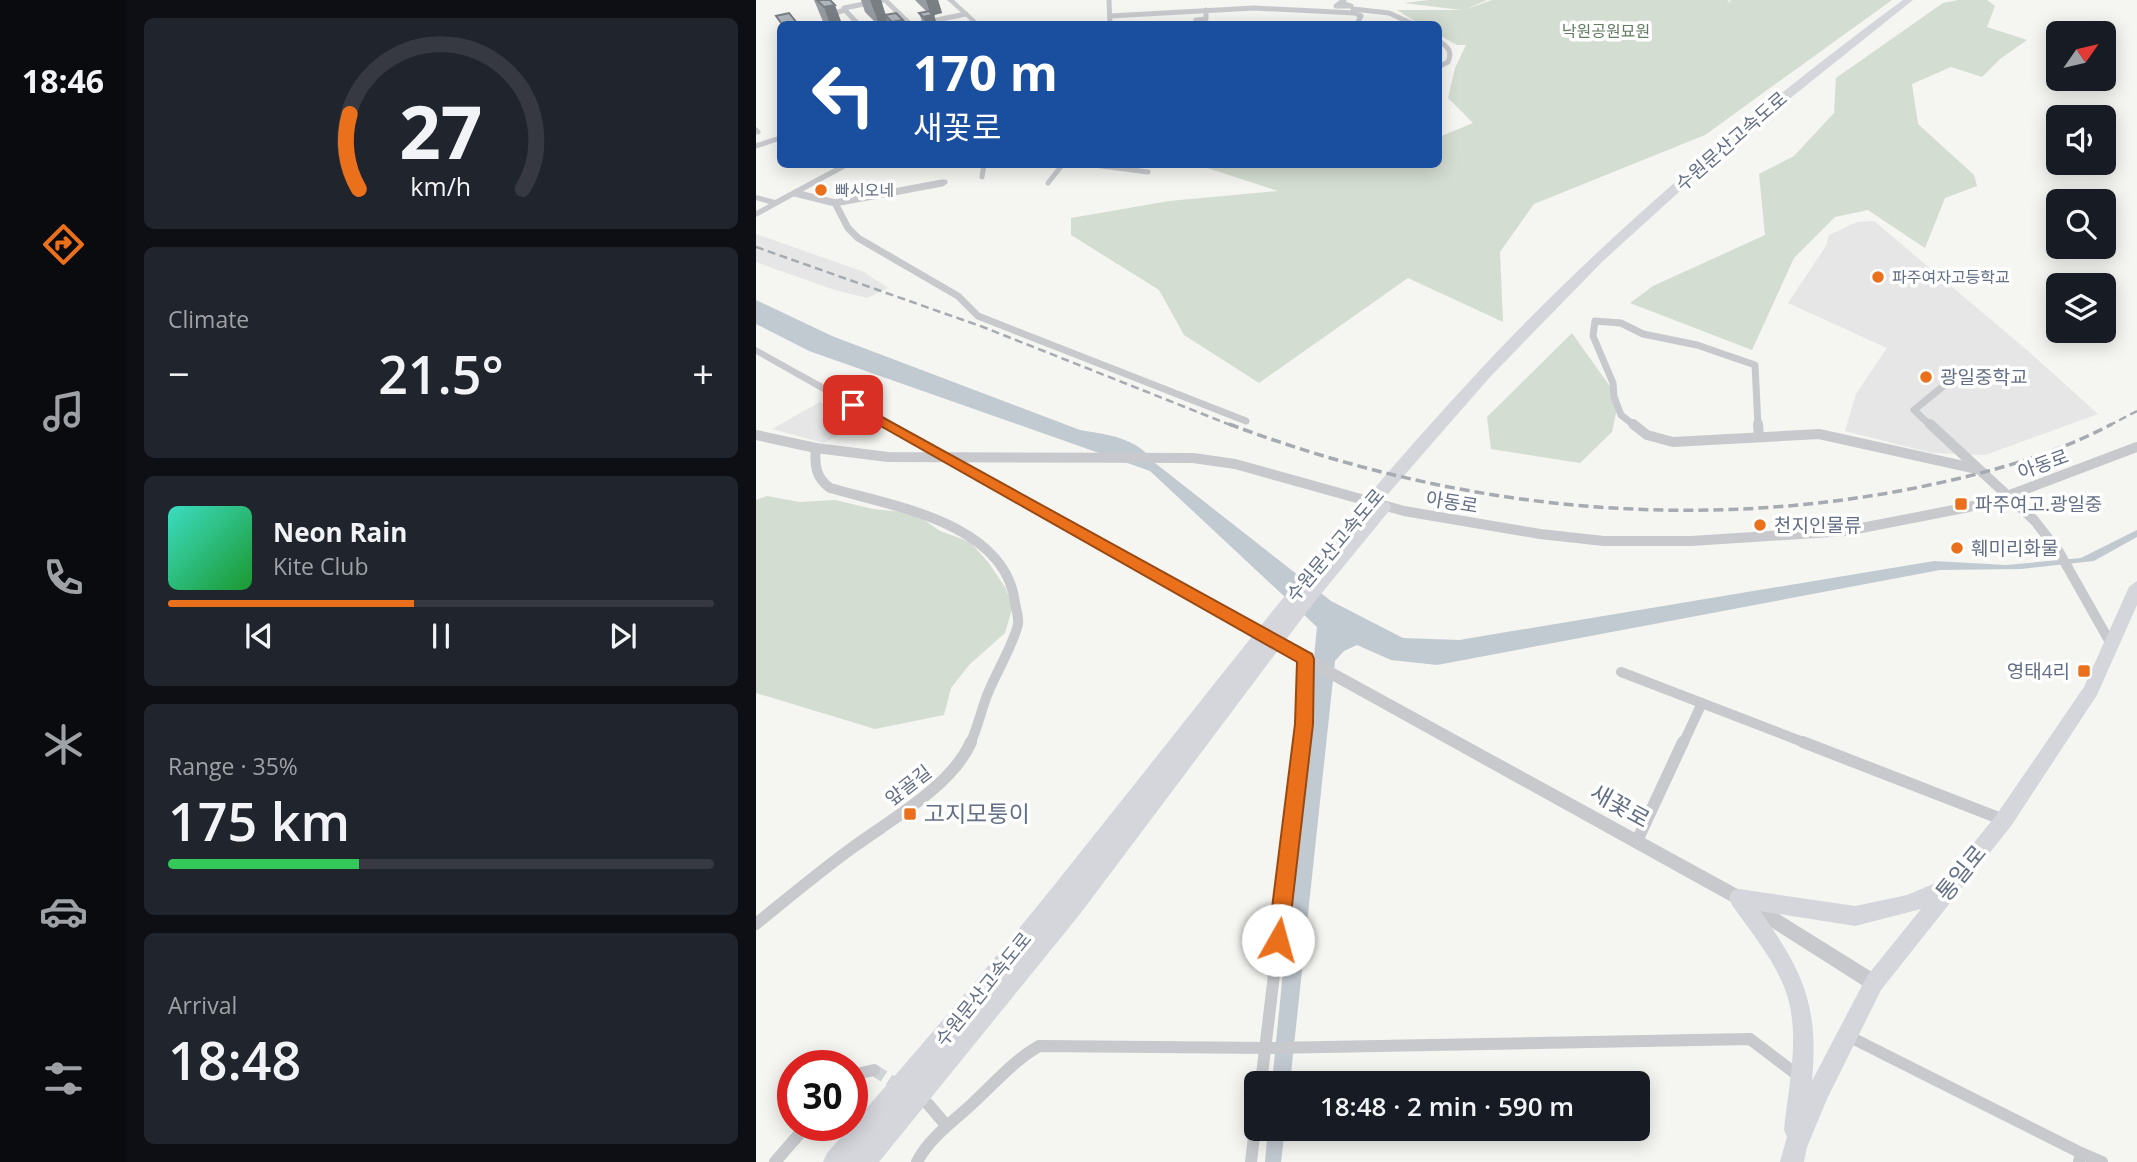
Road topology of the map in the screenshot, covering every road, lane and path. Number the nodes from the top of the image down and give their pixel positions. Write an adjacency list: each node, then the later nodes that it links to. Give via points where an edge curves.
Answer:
1 (885, 0): 8 (street); 15 (street)
2 (950, 0): 11 (street)
3 (1109, 0): 12 (street)
4 (1298, 0): 9 (street)
5 (1909, 0): 42 (highway, 수원문산고속도로, via 1798,83 1706,161 1556,301)
6 (1917, 0): 42 (highway, 수원문산고속도로, via 1802,88 1695,180)
7 (1343, 4): 9 (street); 21 (street)
8 (844, 8)
9 (1299, 8): 10 (street); 20 (street, via 1359,13)
10 (1206, 10): 12 (street); 19 (street, via 1206,19)
11 (966, 14): 16 (street); 17 (street)
12 (1110, 16): 18 (street)
13 (831, 19): 14 (street, via 845,10)
14 (855, 21)
15 (907, 21)
16 (932, 21)
17 (974, 21)
18 (1110, 21)
19 (1196, 21)
20 (1358, 21)
21 (1408, 21)
22 (1442, 43): 23 (street, via 1451,55)
23 (1442, 65)
24 (777, 139): 25 (street)
25 (756, 146)
26 (842, 168): 34 (street)
27 (983, 168): 31 (street)
28 (1060, 168): 33 (street)
29 (1118, 168): 30 (street)
30 (1149, 172)
31 (982, 177)
32 (945, 181): 37 (street)
33 (1048, 183)
34 (795, 193): 36 (street); 37 (street)
35 (756, 197): 36 (street)
36 (776, 203): 38 (street)
37 (835, 203): 41 (street, via 859,239 958,296 978,316)
38 (756, 214)
39 (756, 350): 47 (street)
40 (1957, 375): 48 (street, via 1914,410)
41 (1246, 421)
42 (1439, 432): 55 (highway, 수원문산고속도로)
43 (756, 435): 46 (street, 아동로)
44 (1759, 436): 44 (street, via 1755,365 1697,345 1643,334 1621,323 1595,321 1593,336 1613,383 1614,397 1621,415 1632,426 1673,442); 48 (street, via 1819,434)
45 (2137, 447): 49 (street, 아동로)
46 (816, 448): 47 (street, 아동로); 60 (street, 앞골길, via 814,465 822,483 830,488 928,516 976,539 993,554 1014,591 1017,624 965,756 942,781)
47 (951, 460): 49 (street, 아동로, via 1193,457 1235,464 1404,512 1604,541 1691,541 1846,531); 52 (street)
48 (1977, 469): 49 (street)
49 (2007, 496): 51 (street, via 2059,552)
50 (2137, 587): 51 (main road, 통일로)
51 (2111, 644): 56 (main road, 통일로, via 2091,690)
52 (1308, 660): 57 (street, 새꽃로); 63 (street)
53 (1621, 672): 54 (street)
54 (1702, 703): 56 (street); 57 (street)
55 (1204, 722): 75 (highway, 수원문산고속도로, via 915,1073); 76 (highway, 수원문산고속도로, via 1072,907)
56 (2004, 820): 58 (main road, 통일로)
57 (1637, 841): 59 (street, 새꽃로)
58 (1949, 886): 59 (main road, via 1909,904 1856,916); 61 (main road, 통일로)
59 (1739, 898): 61 (street, 새꽃로); 67 (main road, via 1789,974 1802,1014)
60 (756, 924)
61 (1874, 983): 62 (main road, 통일로)
62 (1845, 1035): 72 (main road, 통일로); 73 (street)
63 (1268, 1048): 66 (street); 67 (street, via 1750,1039); 69 (street, via 1039,1046)
64 (868, 1070): 65 (street)
65 (874, 1070)
66 (1263, 1071)
67 (1801, 1077): 72 (main road)
68 (928, 1104): 69 (street)
69 (945, 1124): 77 (street)
70 (793, 1141): 74 (street)
71 (1254, 1141): 78 (street)
72 (1793, 1154)
73 (2080, 1157): 79 (street)
74 (775, 1162)
75 (836, 1162)
76 (862, 1162)
77 (917, 1162)
78 (1251, 1162)
79 (2102, 1162)

